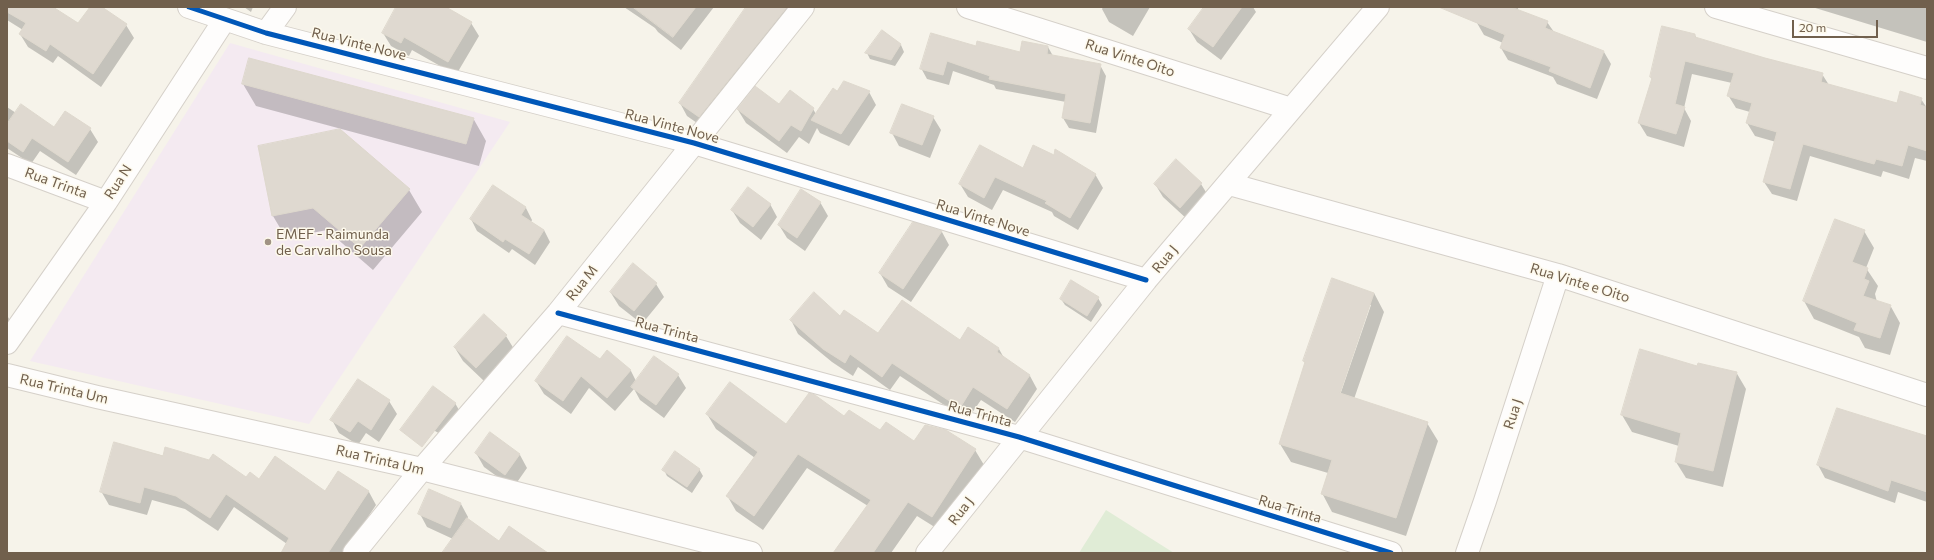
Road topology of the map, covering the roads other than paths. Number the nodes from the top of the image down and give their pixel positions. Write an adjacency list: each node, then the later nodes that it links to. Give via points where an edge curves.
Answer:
1 (189, 7): 7 (street, Rua Vinte Nove)
2 (285, 7): 8 (street)
3 (803, 7): 11 (street, Rua M)
4 (968, 7): 10 (street, Rua Vinte Oito)
5 (1378, 7): 10 (street, Rua J)
6 (1717, 7): 9 (street)
7 (225, 19): 8 (street, Rua Vinte Nove); 14 (street, Rua N)
8 (266, 33): 11 (street, Rua Vinte Nove)
9 (1927, 68)
10 (1291, 109): 13 (street, Rua J)
11 (694, 143): 16 (street, Rua Vinte Nove); 17 (street, Rua M)
12 (7, 165): 14 (street, Rua Trinta)
13 (1229, 184): 15 (street, Rua Vinte e Oito); 16 (street, Rua J)
14 (106, 202): 18 (street, Rua N)
15 (1558, 275): 20 (street, Rua Vinte e Oito); 27 (street, Rua J)
16 (1146, 280): 21 (street, Rua J)
17 (558, 313): 21 (street, Rua Trinta); 22 (street, Rua M)
18 (7, 343)
19 (7, 375): 22 (street, Rua Trinta Um)
20 (1927, 395)
21 (1019, 437): 25 (street, Rua J); 26 (street, Rua Trinta)
22 (422, 469): 23 (street, Rua M); 24 (street, Rua Trinta Um)
23 (354, 553)
24 (751, 553)
25 (927, 553)
26 (1391, 553)
27 (1467, 553)

